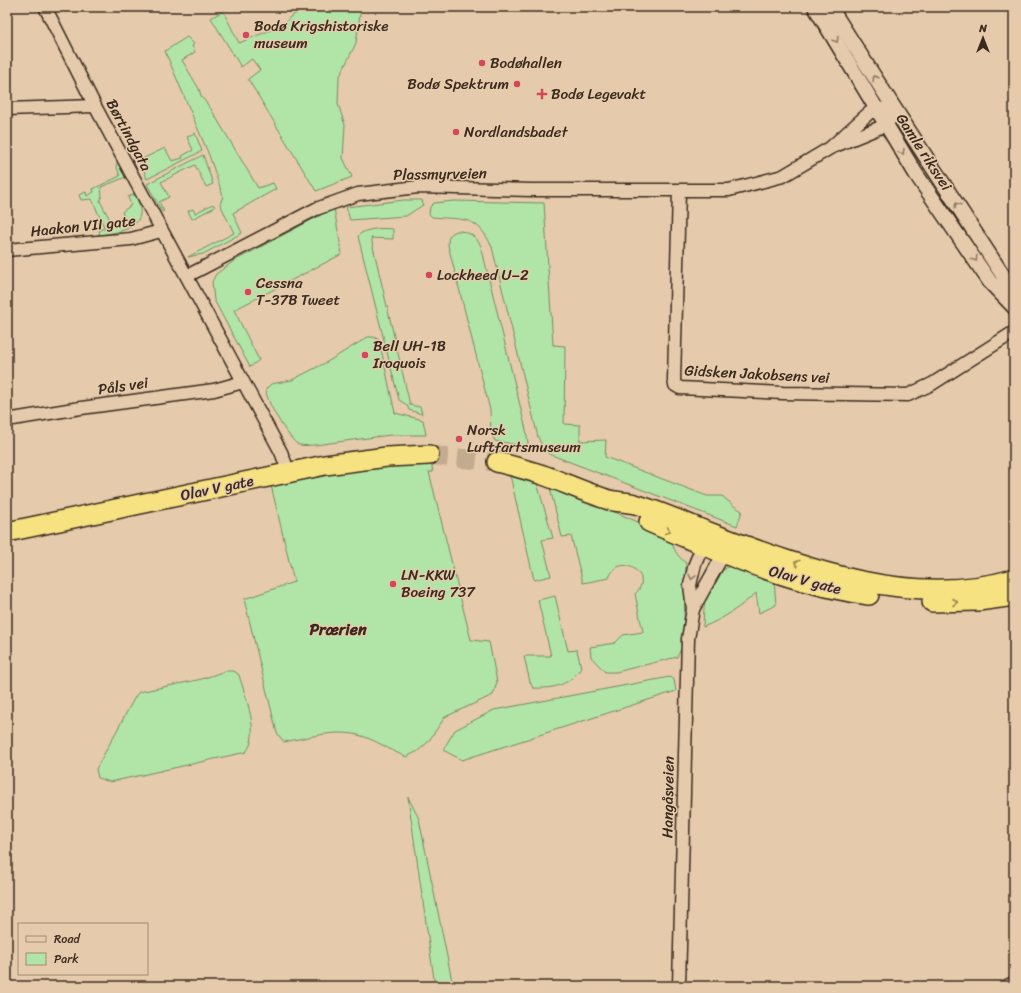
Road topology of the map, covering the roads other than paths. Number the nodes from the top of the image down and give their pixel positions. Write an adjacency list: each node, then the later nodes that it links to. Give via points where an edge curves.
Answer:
1 (45, 7): 4 (street, Børtindgata)
2 (815, 7): 5 (street, Gamle riksvei, one-way to 5)
3 (830, 7): 7 (street, Gamle riksvei, one-way to 3)
4 (95, 106): 6 (street); 11 (street, Børtindgata)
5 (877, 108): 7 (street); 8 (street, Gamle riksvei); 9 (street, Plassmyrveien)
6 (7, 109)
7 (896, 111): 8 (street); 14 (street, Gamle riksvei, one-way to 7, via 1002,274)
8 (886, 125): 9 (street, Plassmyrveien); 15 (street, Gamle riksvei, one-way to 15, via 990,282)
9 (830, 148): 10 (street, Plassmyrveien, via 783,176 729,190)
10 (679, 191): 13 (street, Plassmyrveien, via 418,187 358,194 316,209); 16 (street, Gidsken Jakobsens vei, via 674,385 680,388 783,393 908,394 932,384)
11 (161, 230): 12 (street, Haakon VII gate, via 131,239); 13 (street, Børtindgata)
12 (7, 250)
13 (186, 276): 17 (street)
14 (1014, 298)
15 (1014, 307)
16 (1014, 332)
17 (243, 382): 18 (street, Påls vei, via 214,390); 21 (street, via 281,452)
18 (7, 420)
19 (429, 455): 21 (highway, Olav V gate, via 355,461)
20 (497, 462): 22 (highway, Olav V gate, via 542,475)
21 (289, 473): 23 (highway, Olav V gate)
22 (609, 500): 24 (highway, Olav V gate, one-way to 24, via 630,514); 25 (highway, Olav V gate, via 635,504)
23 (7, 532)
24 (703, 545): 25 (highway, Olav V gate); 28 (street, one-way to 28, via 690,585)
25 (722, 545): 26 (highway, Olav V gate, one-way to 25, via 952,589 888,586); 27 (highway, Olav V gate, one-way to 27, via 799,581 886,598 962,602); 28 (street)
26 (1014, 579)
27 (1014, 596)
28 (693, 609): 30 (street, Hangåsveien, via 688,639)
29 (1014, 983): 31 (street)
30 (679, 986)
31 (1007, 986)

